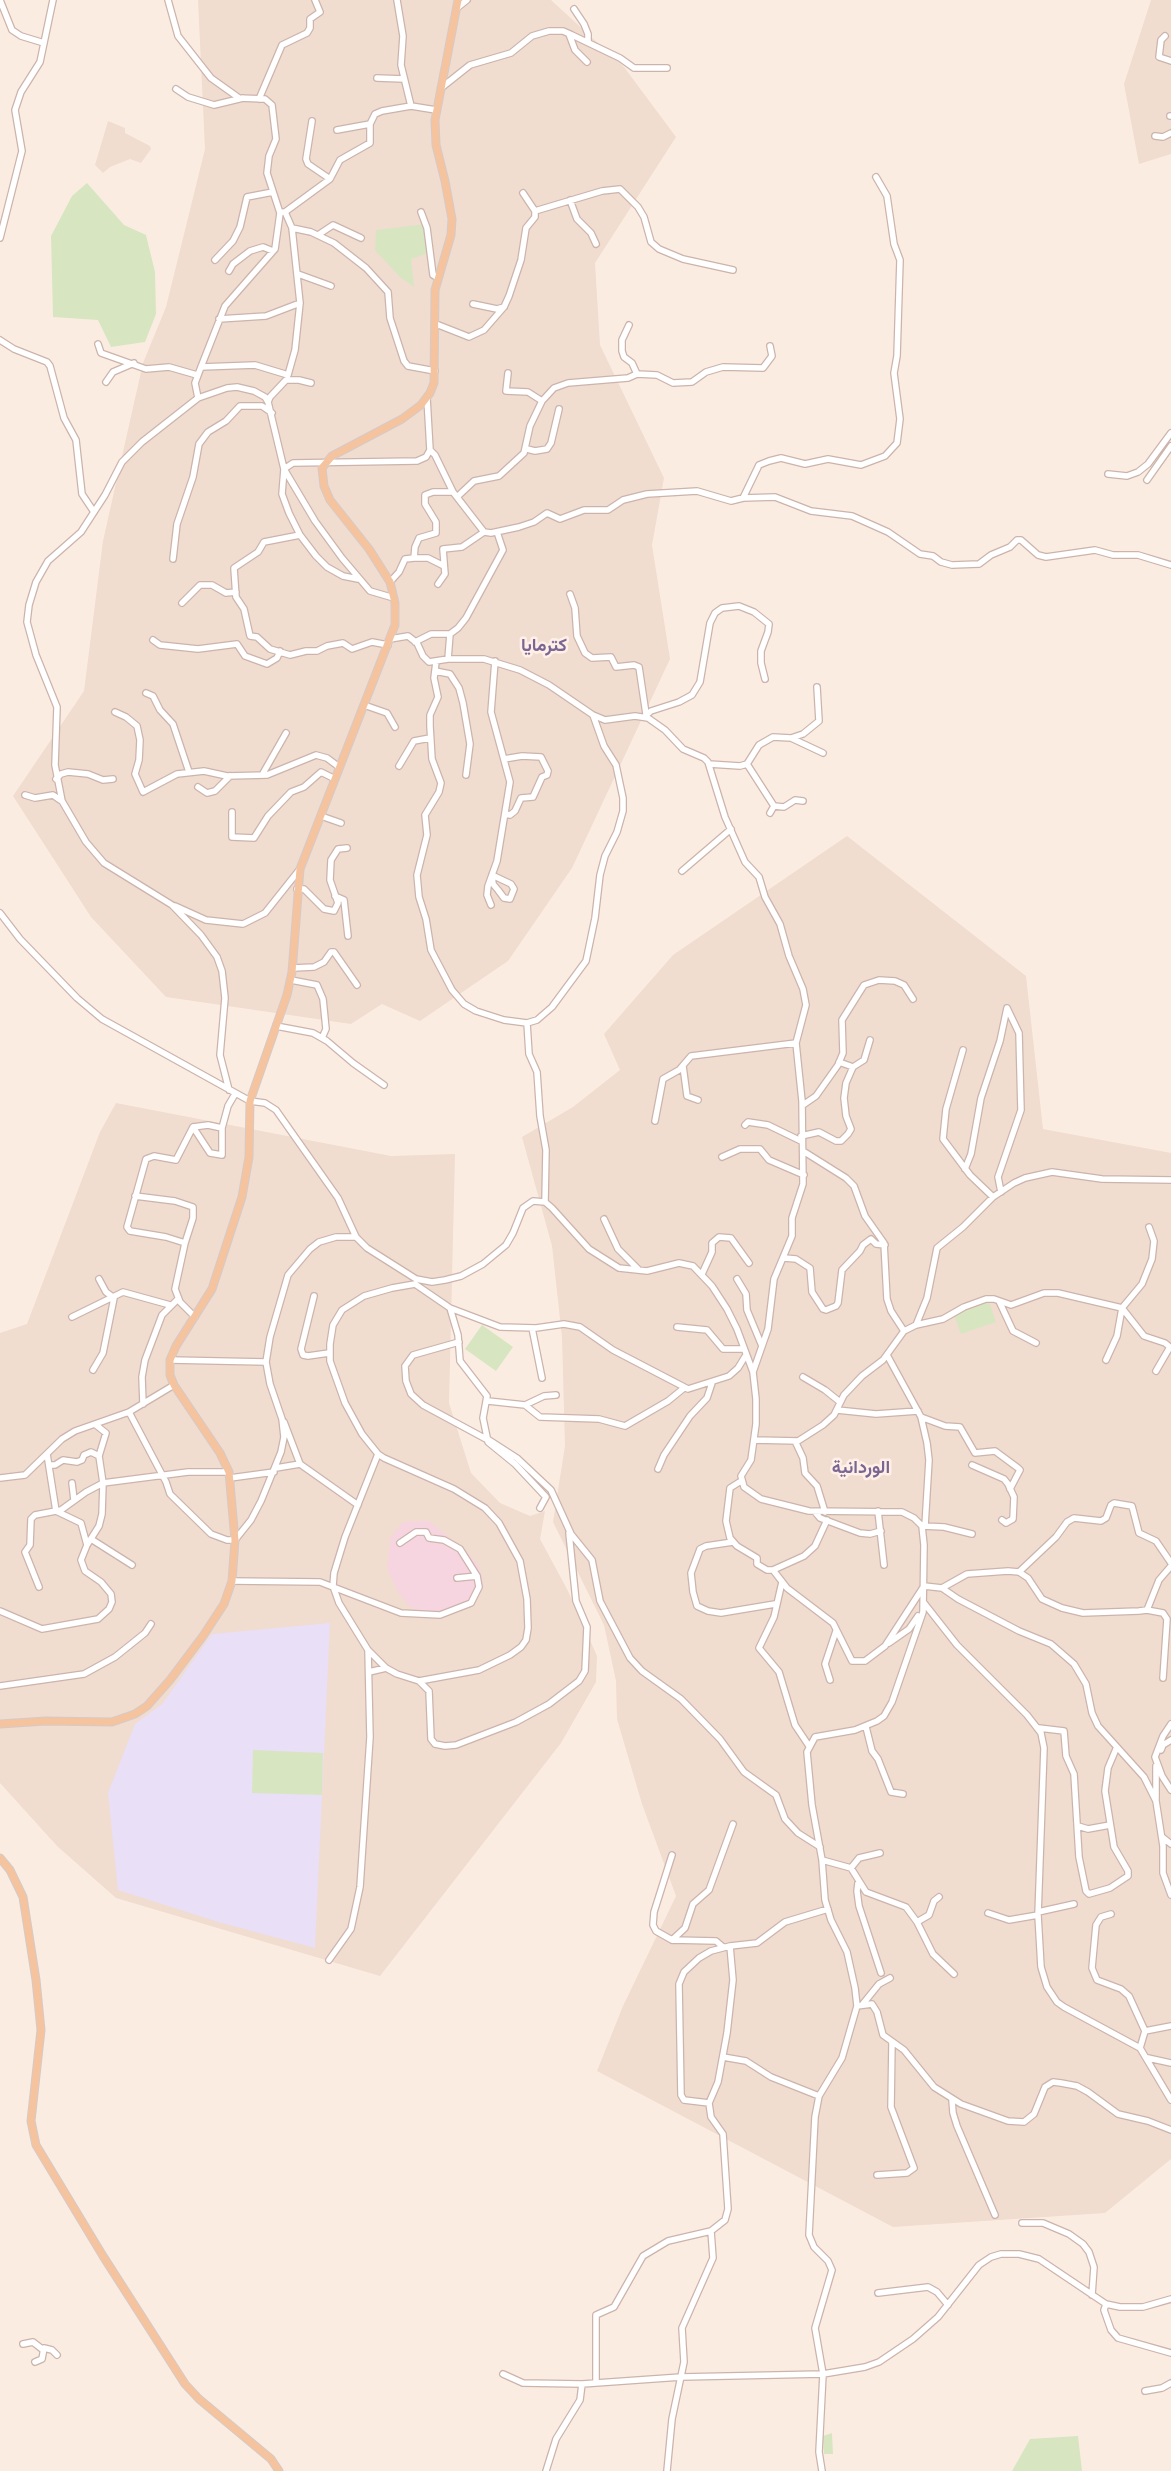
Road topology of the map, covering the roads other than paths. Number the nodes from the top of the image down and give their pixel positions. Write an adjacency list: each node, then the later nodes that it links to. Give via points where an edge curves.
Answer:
1 (0, 0): 12 (street, via 12,30)
2 (53, 0): 12 (street)
3 (168, 0): 20 (street, via 174,25 186,48 211,78 230,93)
4 (315, 0): 21 (street, via 320,12 310,18 308,33 282,45)
5 (397, 0): 17 (street, via 403,36 401,64)
6 (467, 0): 7 (street)
7 (457, 4): 19 (main road)
8 (574, 9): 11 (street, via 584,24)
9 (568, 34): 11 (street); 14 (street, via 575,50); 19 (street, via 557,30 532,36 511,53 470,66)
10 (1164, 36): 13 (street, via 1159,57)
11 (588, 42): 15 (street, via 634,68)
12 (44, 43): 39 (street, via 40,62 21,92 15,110 22,151)
13 (1171, 61)
14 (587, 62)
15 (667, 68)
16 (377, 78): 17 (street)
17 (404, 79): 22 (street)
18 (176, 89): 20 (street, via 188,97 214,105)
19 (440, 90): 23 (main road)
20 (243, 98): 21 (street)
21 (259, 98): 31 (street, via 268,100 273,110 276,139 267,173)
22 (411, 106): 23 (street); 25 (street, via 382,111 373,117)
23 (436, 110): 47 (main road, via 436,145 452,219 451,235)
24 (312, 121): 30 (street, via 306,159 308,164)
25 (370, 124): 26 (street); 30 (street, via 370,143 340,160)
26 (337, 130)
27 (1171, 133): 28 (street)
28 (1155, 136)
29 (876, 177): 81 (street, via 887,196 894,244 900,260 894,373 900,419 897,444 885,456 861,465 828,459 804,464 781,458 769,460 759,465)
30 (330, 178): 36 (street)
31 (273, 192): 36 (street); 43 (street, via 247,197 233,241)
32 (523, 192): 34 (street)
33 (570, 200): 34 (street); 41 (street, via 577,219 591,233); 44 (street, via 620,189 642,212 651,242 659,249 683,259)
34 (535, 211): 51 (street, via 535,217 526,228 520,260)
35 (421, 212): 47 (street, via 427,228 433,275)
36 (283, 213): 37 (street); 42 (street)
37 (292, 228): 38 (street); 46 (street)
38 (318, 235): 40 (street, via 333,225); 60 (street, via 346,251 388,292 392,326 408,366)
39 (0, 238)
40 (361, 238)
41 (596, 244)
42 (273, 251): 45 (street, via 263,247 250,251 232,264); 52 (street, via 224,306)
43 (215, 260)
44 (733, 270)
45 (229, 271)
46 (298, 274): 48 (street); 49 (street)
47 (438, 278): 53 (main road)
48 (331, 286)
49 (300, 303): 52 (street, via 277,314); 59 (street, via 295,350 288,375 255,365)
50 (473, 304): 51 (street)
51 (504, 308): 53 (street, via 484,330 473,336)
52 (219, 320): 59 (street)
53 (436, 324): 60 (main road)
54 (629, 325): 62 (street, via 622,340 622,351)
55 (0, 340): 82 (street, via 50,366 64,418 76,440 82,494)
56 (98, 344): 58 (street, via 101,353)
57 (770, 346): 62 (street, via 770,359 766,366 758,369 723,367 706,372 692,382 672,383 657,375)
58 (134, 363): 63 (street, via 149,370 169,367); 64 (street, via 112,372)
59 (201, 367): 63 (street)
60 (435, 371): 67 (main road)
61 (508, 374): 68 (street, via 506,392 528,392)
62 (637, 374): 68 (street, via 628,378 568,383 553,389)
63 (197, 375): 66 (street)
64 (106, 382)
65 (311, 383): 69 (street, via 286,380)
66 (198, 398): 69 (street, via 237,387 254,391); 82 (street, via 122,462)
67 (427, 398): 75 (street); 76 (main road, via 402,419 332,456)
68 (542, 401): 74 (street, via 530,426)
69 (268, 402): 71 (street)
70 (558, 409): 74 (street, via 547,449)
71 (272, 413): 77 (street); 87 (street, via 262,406 240,406 226,421 208,432 199,444 193,477 177,524)
72 (1171, 433): 78 (street, via 1138,472 1127,476)
73 (1171, 446): 79 (street)
74 (526, 449): 80 (street, via 499,476 474,481)
75 (430, 450): 76 (street, via 430,454 420,460); 80 (street)
76 (324, 464): 77 (street, via 292,463); 91 (main road, via 325,491)
77 (284, 469): 85 (street, via 282,494); 90 (street, via 315,521)
78 (1108, 474)
79 (1147, 480)
80 (455, 494): 83 (street); 86 (street, via 433,492 425,495 425,504 436,522 436,531 434,535 419,538)
81 (743, 498): 84 (street, via 732,501 697,491 647,494 623,500 608,510 584,510 560,519 547,513 529,524); 88 (street, via 775,497 811,511 852,516 888,532 920,554 952,565 979,564 1021,540 1046,557 1096,550)
82 (94, 512): 127 (street, via 75,540 48,561 36,582 27,616 32,642 56,707)
83 (484, 532): 84 (street); 89 (street, via 462,547 443,549)
84 (497, 532): 97 (street, via 503,550 466,618)
85 (300, 535): 90 (street, via 327,566 343,576); 93 (street, via 264,542 258,552 235,566)
86 (414, 558): 89 (street, via 428,558); 91 (street, via 405,559)
87 (173, 559)
88 (1171, 565)
89 (444, 566): 92 (street, via 444,576)
90 (358, 579): 95 (street, via 374,594)
91 (390, 582): 95 (main road)
92 (438, 584)
93 (236, 592): 96 (street, via 226,593 212,585 200,585); 101 (street, via 244,609 248,634 258,637 270,649)
94 (570, 594): 112 (street, via 576,636 586,653 592,658 611,657 616,668 634,664 639,668)
95 (394, 598): 99 (main road, via 395,625)
96 (182, 604)
97 (450, 634): 100 (street, via 431,634); 102 (street)
98 (153, 640): 101 (street, via 160,645 198,648 237,644 245,656 262,663 273,661)
99 (389, 642): 100 (street, via 408,636); 101 (street, via 372,642 352,649 344,643 290,656); 109 (main road)
100 (415, 642): 104 (street, via 426,660)
101 (280, 651)
102 (448, 659): 103 (street, via 484,658); 104 (street)
103 (495, 661): 111 (street, via 537,678); 118 (street, via 491,712)
104 (436, 662): 105 (street)
105 (435, 671): 115 (street, via 438,697 430,715); 125 (street, via 450,674 464,703 470,744)
106 (765, 679): 112 (street, via 761,651 769,624 754,612 739,606 722,608 710,623 700,682 692,695)
107 (817, 688): 116 (street, via 818,721 803,734)
108 (146, 693): 123 (street, via 153,696 173,724)
109 (364, 705): 113 (street, via 387,713); 122 (main road)
110 (115, 712): 123 (street, via 137,726 140,740 135,774 143,792 171,776)
111 (593, 715): 112 (street, via 610,720); 155 (street, via 604,746 616,765 623,811 600,875 586,961 552,1007 537,1020)
112 (645, 716): 119 (street, via 665,730 683,749 704,758)
113 (395, 727)
114 (286, 733): 124 (street)
115 (430, 738): 121 (street, via 414,741); 155 (street, via 433,763 441,783 425,815 427,835 417,875 418,897 426,919 431,950 446,982 466,1006 504,1020)
116 (791, 738): 117 (street); 120 (street, via 772,737 764,741)
117 (823, 753)
118 (504, 759): 137 (street, via 510,782); 137 (street, via 541,757 548,771 542,776 533,797 521,798 515,811)
119 (709, 764): 120 (street); 140 (street)
120 (747, 764): 134 (street)
121 (399, 766)
122 (340, 767): 124 (street, via 316,755); 129 (main road)
123 (188, 772): 126 (street, via 209,771)
124 (262, 775): 126 (street)
125 (466, 775)
126 (230, 776): 130 (street, via 215,791 207,793)
127 (56, 779): 128 (street, via 68,772 88,774 103,780); 132 (street)
128 (113, 779)
129 (335, 779): 135 (street, via 322,772 304,787 291,792 268,816 254,838 232,837); 138 (main road)
130 (198, 787)
131 (25, 795): 132 (street, via 35,798 53,795)
132 (62, 801): 147 (street, via 86,842 104,863)
133 (803, 801): 134 (street)
134 (774, 806): 136 (street)
135 (232, 812)
136 (770, 813)
137 (505, 814): 144 (street)
138 (321, 816): 139 (street); 142 (main road)
139 (341, 823)
140 (731, 829): 143 (street); 159 (street, via 746,862 759,877 765,897 780,924 803,990 806,1010)
141 (347, 848): 146 (street, via 338,849 331,860 330,880)
142 (300, 869): 145 (main road); 147 (street, via 265,913 243,924 206,920)
143 (682, 871)
144 (492, 875): 144 (street, via 511,884 514,889 510,899 504,898 493,884); 148 (street, via 487,895)
145 (297, 889): 146 (street, via 304,889 329,911 337,908); 151 (main road)
146 (335, 896): 150 (street, via 344,900)
147 (172, 905): 165 (street, via 201,935 220,964 225,1016 220,1055)
148 (491, 905)
149 (0, 913): 165 (street, via 20,939 102,1019)
150 (348, 936)
151 (293, 968): 152 (main road); 153 (street, via 314,967 334,952)
152 (291, 980): 156 (main road); 157 (street, via 317,986 323,999 326,1029)
153 (357, 985)
154 (913, 999): 161 (street, via 904,985 895,980 864,984 842,1020 843,1053)
155 (527, 1023): 182 (street, via 529,1054 537,1072 546,1150)
156 (276, 1026): 157 (street, via 310,1031); 167 (main road)
157 (322, 1038): 164 (street)
158 (870, 1040): 163 (street, via 864,1060)
159 (796, 1043): 162 (street, via 694,1054); 168 (street)
160 (963, 1050): 176 (street, via 942,1135)
161 (840, 1062): 163 (street); 168 (street, via 816,1096)
162 (683, 1066): 166 (street, via 687,1096); 169 (street, via 663,1080)
163 (852, 1067): 173 (street, via 844,1098 851,1129 848,1134 836,1142 819,1132)
164 (384, 1085)
165 (232, 1092): 167 (street); 172 (street)
166 (698, 1100)
167 (250, 1101): 185 (street, via 265,1103 276,1110 338,1198); 203 (main road, via 249,1157 242,1197 212,1289)
168 (802, 1105): 173 (street)
169 (655, 1121)
170 (745, 1125): 173 (street, via 748,1122 768,1125)
171 (193, 1127): 172 (street, via 208,1125); 172 (street, via 210,1153 221,1156); 180 (street, via 176,1160 154,1156 146,1159)
172 (222, 1128)
173 (801, 1138): 174 (street)
174 (802, 1151): 177 (street); 187 (street, via 852,1183 865,1216)
175 (722, 1157): 177 (street, via 740,1149 760,1149 769,1160)
176 (965, 1169): 179 (street, via 1007,1008 1019,1032 1021,1110 998,1177); 181 (street)
177 (804, 1176): 188 (street, via 792,1218 792,1236)
178 (1171, 1180): 179 (street, via 1102,1179 1048,1172 1025,1178)
179 (1001, 1192): 181 (street)
180 (135, 1196): 186 (street, via 128,1227 130,1231); 186 (street, via 194,1207)
181 (993, 1197): 204 (street, via 937,1248 927,1298)
182 (545, 1202): 190 (street, via 597,1255 619,1268); 194 (street, via 526,1204 506,1245 476,1269 445,1280)
183 (604, 1219): 190 (street, via 618,1249)
184 (1150, 1227): 201 (street, via 1154,1241 1152,1259 1142,1284)
185 (356, 1237): 194 (street); 217 (street, via 324,1240 310,1249 291,1270 276,1313)
186 (184, 1243): 197 (street, via 176,1285)
187 (884, 1245): 188 (street, via 871,1239 863,1245 842,1270 838,1303 826,1310 822,1309 812,1292 810,1268 796,1259); 207 (street, via 887,1299)
188 (784, 1258): 210 (street, via 774,1279 768,1329)
189 (749, 1263): 191 (street, via 730,1238 719,1237 712,1243 712,1252)
190 (640, 1271): 191 (street, via 679,1263 693,1266)
191 (702, 1274): 212 (street, via 727,1309)
192 (99, 1279): 196 (street, via 106,1292)
193 (737, 1279): 210 (street, via 746,1294 747,1310)
194 (415, 1282): 200 (street); 213 (street, via 380,1291 347,1306 334,1325)
195 (314, 1296): 213 (street, via 303,1355)
196 (114, 1298): 199 (street, via 127,1292); 202 (street); 218 (street, via 103,1353)
197 (178, 1299): 199 (street); 203 (street)
198 (999, 1301): 201 (street, via 1010,1305 1049,1293 1072,1295); 204 (street, via 981,1301 943,1319); 209 (street, via 1013,1331)
199 (170, 1305): 229 (street, via 162,1315 145,1360)
200 (450, 1308): 206 (street, via 500,1327); 208 (street)
201 (1122, 1308): 211 (street, via 1144,1336); 216 (street, via 1117,1336)
202 (72, 1317)
203 (195, 1317): 215 (main road)
204 (916, 1325): 207 (street)
205 (677, 1327): 212 (street, via 707,1330 723,1349)
206 (532, 1328): 222 (street); 225 (street, via 564,1324 580,1327 613,1350)
207 (904, 1331): 214 (street)
208 (459, 1342): 227 (street, via 460,1361 482,1387); 236 (street, via 413,1355 405,1366 406,1381 411,1394 423,1405)
209 (1036, 1343)
210 (762, 1346): 220 (street)
211 (1171, 1347): 219 (street)
212 (745, 1352): 220 (street); 223 (street, via 733,1373)
213 (329, 1353): 240 (street, via 348,1410)
214 (887, 1355): 228 (street, via 862,1376); 233 (street)
215 (170, 1360): 217 (street); 224 (main road)
216 (1106, 1360)
217 (266, 1362): 234 (street)
218 (93, 1370)
219 (1156, 1371)
220 (753, 1372): 237 (street, via 756,1399)
221 (803, 1377): 228 (street)
222 (542, 1378)
223 (712, 1383): 225 (street); 245 (street, via 707,1398 692,1414)
224 (174, 1385): 229 (street); 247 (main road, via 220,1453)
225 (684, 1388): 230 (street, via 625,1426 599,1419 540,1417)
226 (556, 1395): 230 (street, via 544,1396)
227 (488, 1401): 230 (street); 236 (street, via 484,1412)
228 (840, 1402): 231 (street)
229 (143, 1404): 232 (street)
230 (525, 1405)
231 (837, 1410): 233 (street); 238 (street, via 823,1425)
232 (129, 1412): 235 (street); 248 (street)
233 (919, 1414): 253 (street, via 945,1426 960,1427 975,1452 996,1451 1018,1468 1020,1470); 263 (street, via 929,1460)
234 (282, 1419): 242 (street); 246 (street, via 283,1442)
235 (96, 1426): 239 (street, via 75,1431); 241 (street, via 106,1433)
236 (486, 1439): 256 (street, via 546,1497); 264 (street, via 517,1458 548,1486)
237 (754, 1440): 238 (street); 250 (street, via 751,1460)
238 (795, 1441): 260 (street, via 803,1458 805,1473 822,1496)
239 (47, 1454): 243 (street); 249 (street, via 25,1476)
240 (378, 1454): 255 (street); 296 (street, via 454,1488 481,1505 498,1523 521,1565 528,1622 524,1644 494,1664)
241 (99, 1456): 243 (street, via 92,1452 77,1462 63,1460); 252 (street)
242 (300, 1464): 246 (street); 255 (street)
243 (49, 1465): 257 (street)
244 (972, 1465): 253 (street, via 1004,1479)
245 (658, 1469)
246 (275, 1470): 247 (street); 268 (street, via 251,1520)
247 (229, 1475): 248 (street, via 188,1472); 268 (main road)
248 (161, 1476): 252 (street); 268 (street, via 170,1494 212,1534)
249 (0, 1478)
250 (741, 1481): 259 (street, via 744,1487 762,1499); 269 (street, via 730,1488 726,1517)
251 (72, 1483): 254 (street)
252 (102, 1483): 254 (street); 267 (street, via 102,1514)
253 (1010, 1489): 262 (street, via 1015,1508 1013,1519 1008,1522)
254 (74, 1500): 257 (street)
255 (358, 1505): 282 (street, via 340,1550)
256 (540, 1508)
257 (56, 1511): 271 (street, via 81,1523); 281 (street, via 30,1518 30,1545 25,1552)
258 (878, 1511): 260 (street); 263 (street, via 902,1512); 265 (street)
259 (815, 1512): 260 (street); 261 (street)
260 (825, 1512)
261 (827, 1520): 265 (street, via 865,1534); 275 (street, via 815,1546 804,1556)
262 (1002, 1520)
263 (923, 1526): 266 (street); 283 (street)
264 (569, 1531): 300 (street, via 576,1601 587,1627 585,1671 579,1682 516,1722 456,1745 445,1746 434,1744 431,1739); 317 (street, via 592,1560 600,1601 630,1658 642,1671 681,1699 720,1740 744,1772 776,1795 785,1819 798,1833)
265 (881, 1531): 274 (street)
266 (972, 1534)
267 (91, 1539): 271 (street); 273 (street)
268 (235, 1540): 279 (main road)
269 (733, 1542): 275 (street, via 757,1558 757,1564); 286 (street, via 700,1549 691,1573 698,1606 721,1613)
270 (400, 1543): 277 (street, via 416,1532 426,1532 429,1538 444,1540 460,1549)
271 (87, 1545): 288 (street, via 81,1560 82,1567 102,1582 111,1594 112,1602 102,1618 42,1629)
272 (1171, 1564): 276 (street, via 1156,1541 1139,1532 1132,1506 1114,1504 1102,1521 1074,1518 1067,1522); 287 (street, via 1159,1580)
273 (132, 1565)
274 (884, 1565)
275 (773, 1570): 280 (street)
276 (1019, 1572): 284 (street, via 970,1574); 287 (street, via 1032,1581 1042,1599 1062,1608 1091,1613)
277 (477, 1576): 278 (street); 282 (street, via 479,1587 471,1603 440,1615 401,1613)
278 (458, 1578)
279 (232, 1581): 282 (street, via 315,1582); 301 (main road, via 224,1604 203,1636 147,1706 135,1714 112,1722)
280 (782, 1582): 286 (street); 290 (street, via 833,1623)
281 (39, 1586)
282 (333, 1586): 292 (street, via 344,1612)
283 (924, 1586): 284 (street); 285 (street); 291 (street)
284 (942, 1588): 307 (street, via 1019,1631 1051,1644 1068,1658 1083,1677 1098,1726)
285 (924, 1603): 291 (street, via 912,1626); 303 (street, via 892,1702 881,1719); 304 (street, via 958,1645)
286 (775, 1604): 306 (street, via 772,1620 759,1648 779,1672 795,1725)
287 (1148, 1610): 295 (street, via 1162,1613 1167,1619)
288 (0, 1611)
289 (151, 1624): 299 (street, via 145,1633 115,1657 84,1674)
290 (836, 1631): 291 (street, via 849,1659 856,1662 866,1661); 297 (street, via 825,1664)
291 (884, 1646)
292 (368, 1650): 293 (street); 294 (street)
293 (386, 1668): 294 (street); 298 (street)
294 (369, 1672): 334 (street, via 370,1737 360,1887 351,1929)
295 (1162, 1678)
296 (439, 1679): 298 (street); 300 (street)
297 (830, 1680)
298 (419, 1681): 300 (street)
299 (0, 1686)
300 (429, 1691)
301 (0, 1724)
302 (1171, 1724): 308 (street, via 1161,1741)
303 (866, 1727): 306 (street, via 818,1736); 310 (street, via 872,1751 891,1792)
304 (1039, 1728): 314 (street, via 1064,1731 1066,1756 1073,1768); 329 (street, via 1044,1748)
305 (1171, 1740): 308 (street, via 1163,1745)
306 (809, 1746): 317 (street, via 806,1763)
307 (1116, 1749): 311 (street, via 1144,1777); 313 (street, via 1104,1785)
308 (1156, 1762): 309 (street); 311 (street)
309 (1171, 1790)
310 (903, 1794)
311 (1156, 1801): 315 (street)
312 (733, 1824): 332 (street, via 710,1890 694,1904 685,1928)
313 (1110, 1825): 314 (street, via 1088,1829); 314 (street, via 1114,1847 1128,1876 1110,1888 1090,1894 1086,1891 1079,1857)
314 (1078, 1826)
315 (1162, 1838): 316 (street); 324 (street, via 1163,1873)
316 (1171, 1844)
317 (820, 1847): 321 (street)
318 (880, 1853): 322 (street, via 859,1858)
319 (672, 1855): 332 (street, via 653,1925 656,1931)
320 (0, 1858): 372 (main road, via 10,1870 23,1897 36,1980 41,2030 31,2121 36,2145 185,2384 271,2459)
321 (822, 1860): 322 (street); 327 (street)
322 (851, 1868): 323 (street)
323 (858, 1883): 331 (street, via 874,1896 903,1904); 335 (street, via 859,1906)
324 (1171, 1895)
325 (939, 1897): 331 (street, via 929,1915)
326 (1074, 1904): 329 (street)
327 (828, 1909): 333 (street, via 785,1922 757,1943); 338 (street, via 846,1952)
328 (988, 1913): 329 (street, via 1009,1920)
329 (1038, 1914): 342 (street, via 1041,1967 1050,1994 1064,2007)
330 (1111, 1914): 340 (street, via 1101,1918 1096,1925 1094,1974 1103,1984 1127,1993)
331 (917, 1922): 336 (street, via 933,1954)
332 (672, 1940): 333 (street, via 716,1941)
333 (727, 1946): 343 (street, via 732,1984); 349 (street, via 698,1958 684,1972 679,1984 681,2094 684,2100)
334 (329, 1960)
335 (881, 1973)
336 (954, 1974)
337 (890, 1978): 338 (street, via 879,1984)
338 (859, 2005): 341 (street, via 869,2004 876,2008 883,2035); 346 (street, via 842,2058)
339 (1171, 2026): 340 (street)
340 (1145, 2031): 342 (street)
341 (892, 2042): 347 (street); 351 (street, via 890,2107 914,2168 907,2173)
342 (1140, 2048): 344 (street)
343 (723, 2057): 346 (street, via 746,2061 770,2077); 349 (street)
344 (1148, 2058): 345 (street); 348 (street)
345 (1171, 2063)
346 (819, 2096): 366 (street, via 815,2117 810,2235 814,2247 832,2270 816,2320)
347 (952, 2100): 350 (street, via 1008,2121 1024,2122 1034,2114 1044,2087 1048,2083 1061,2083 1082,2089 1118,2114); 352 (street, via 957,2126)
348 (1171, 2100)
349 (709, 2103): 354 (street, via 711,2117 723,2134 728,2204 725,2220)
350 (1171, 2130)
351 (878, 2175)
352 (995, 2215)
353 (1022, 2223): 356 (street, via 1043,2223 1083,2244 1094,2268)
354 (711, 2231): 367 (street, via 713,2258 682,2328 684,2357); 368 (street, via 668,2241 643,2256 614,2308 596,2315)
355 (878, 2293): 359 (street, via 928,2287)
356 (1092, 2295): 358 (street); 359 (street, via 1039,2259 1008,2253 991,2257 979,2265)
357 (1171, 2300): 358 (street, via 1143,2307)
358 (1106, 2304): 362 (street, via 1104,2310 1111,2330 1118,2338)
359 (948, 2305): 366 (street, via 913,2340 878,2362)
360 (24, 2344): 361 (street, via 33,2342)
361 (42, 2349): 363 (street, via 52,2350); 364 (street, via 42,2358)
362 (1171, 2353)
363 (57, 2355)
364 (35, 2362)
365 (503, 2374): 370 (street, via 523,2383)
366 (823, 2374): 367 (street); 375 (street, via 819,2452)
367 (681, 2377): 368 (street); 374 (street, via 672,2418)
368 (596, 2383): 370 (street)
369 (1171, 2383): 371 (street)
370 (582, 2384): 373 (street, via 580,2400 556,2439)
371 (1146, 2391)
372 (279, 2471)
373 (546, 2471)
374 (667, 2471)
375 (822, 2471)

